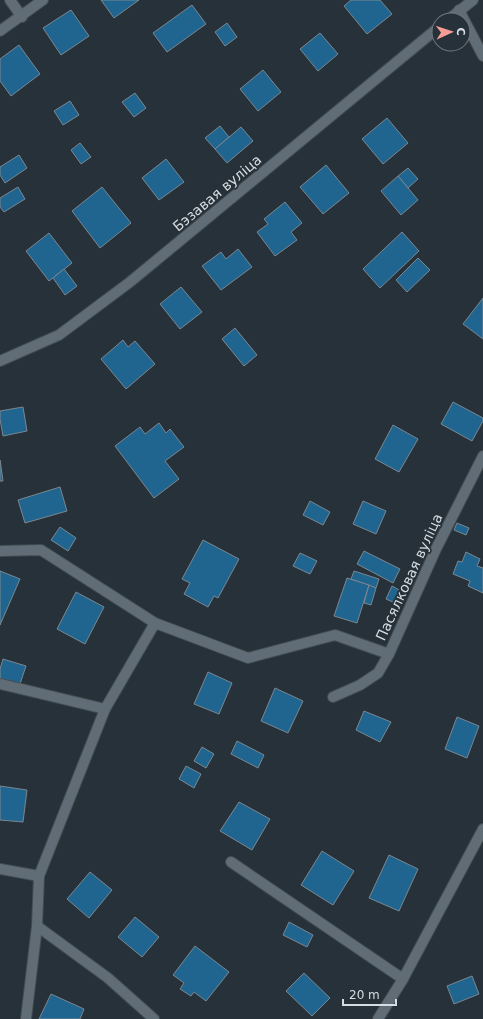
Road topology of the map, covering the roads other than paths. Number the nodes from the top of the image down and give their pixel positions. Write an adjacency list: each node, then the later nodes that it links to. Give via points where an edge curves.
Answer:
1 (10, 0): 5 (street)
2 (43, 0): 5 (street)
3 (473, 0): 4 (street)
4 (459, 10): 8 (street)
5 (22, 17): 6 (street)
6 (0, 31)
7 (431, 34): 9 (street, Бэзавая вуліца, via 130,282 59,335)
8 (483, 56)
9 (0, 361)
10 (483, 456): 13 (street, Пасялковая вуліца, via 436,549)
11 (0, 551): 12 (street, Пасялковая вуліца, via 41,550)
12 (155, 623): 13 (street, Пасялковая вуліца, via 248,658 335,635); 16 (street)
13 (389, 654): 15 (street, via 378,673 360,685)
14 (1, 684): 16 (street)
15 (333, 697)
16 (105, 710): 20 (street)
17 (483, 829): 22 (street)
18 (231, 862): 22 (street)
19 (0, 869): 20 (street)
20 (39, 876): 21 (street)
21 (37, 926): 23 (street); 24 (street, via 108,978)
22 (403, 979): 25 (street)
23 (26, 1019)
24 (154, 1019)
25 (378, 1019)

